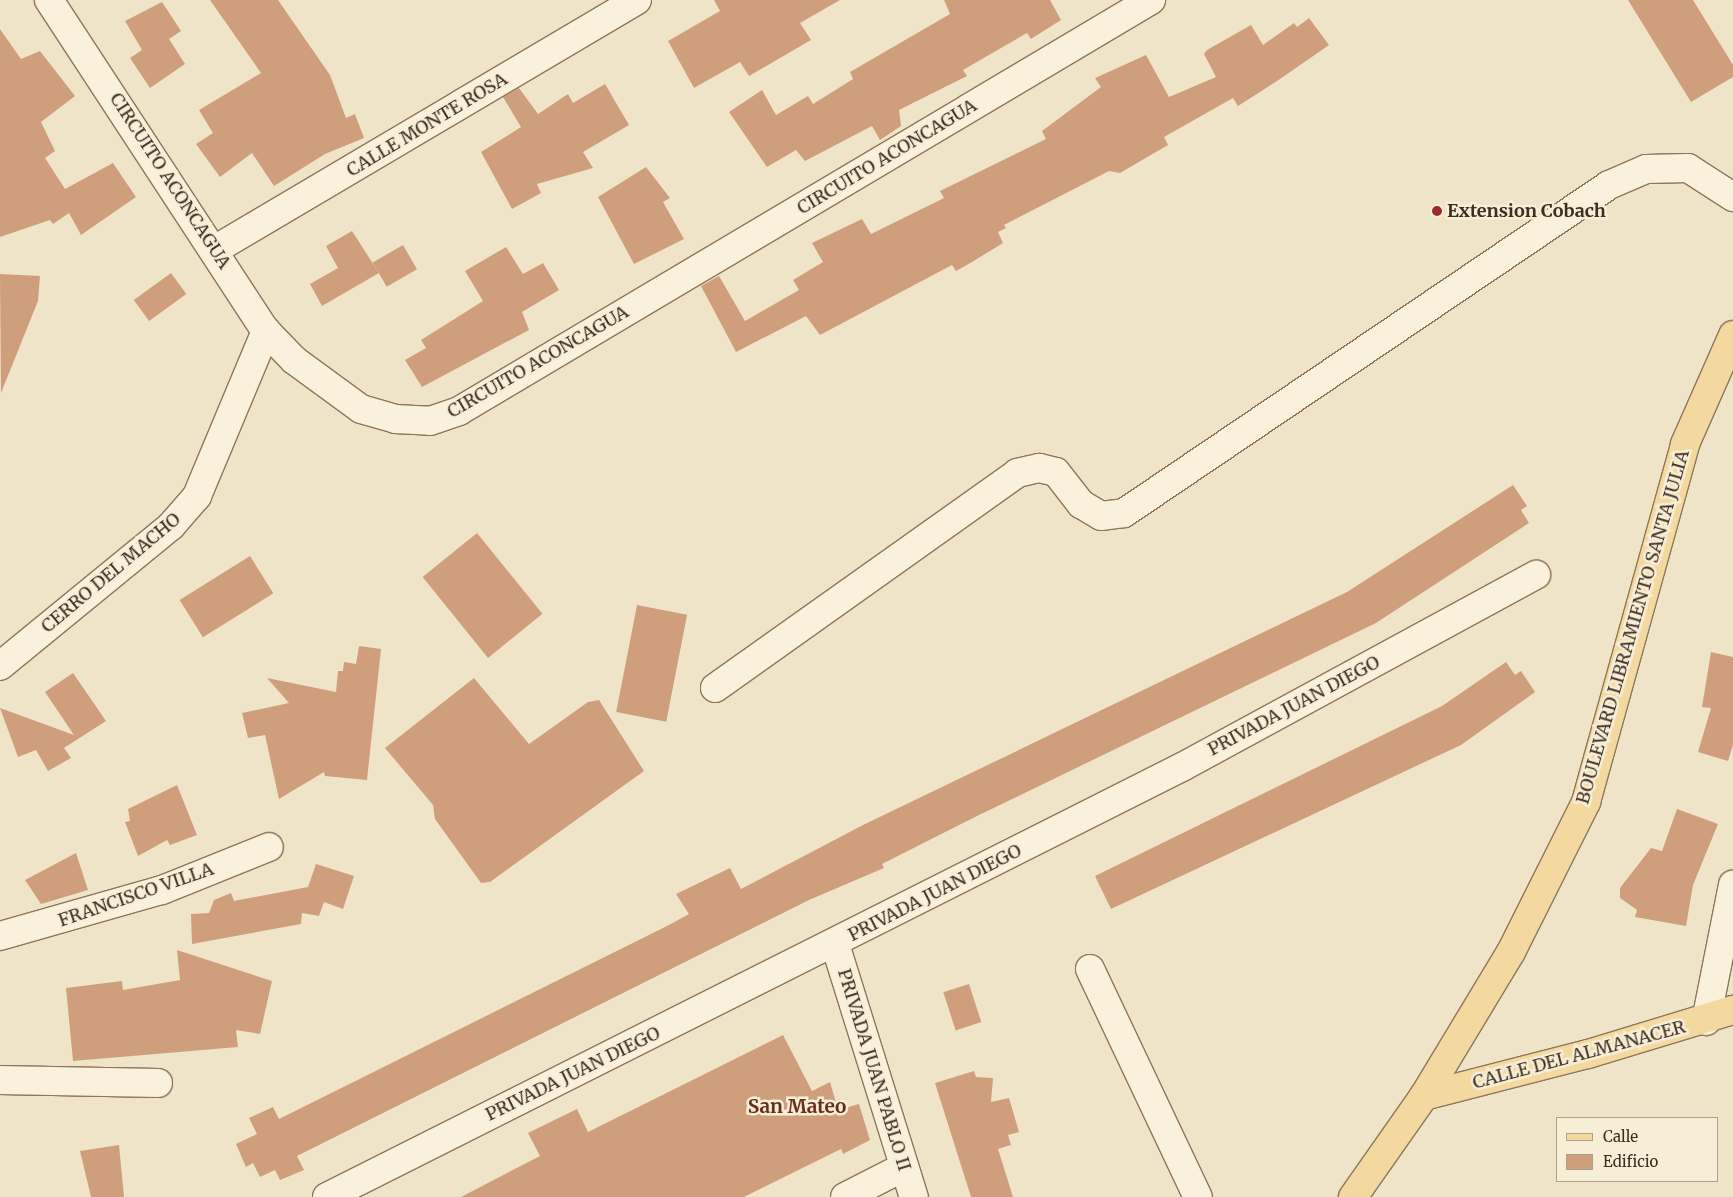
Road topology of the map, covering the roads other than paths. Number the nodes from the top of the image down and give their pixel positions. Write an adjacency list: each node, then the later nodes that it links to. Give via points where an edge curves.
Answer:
1 (50, 0): 5 (street, CIRCUITO ACONCAGUA)
2 (638, 0): 5 (street, CALLE MONTE ROSA)
3 (1151, 0): 6 (street, CIRCUITO ACONCAGUA, via 459,411 430,421 395,419 361,408 294,360)
4 (1733, 197): 10 (street, via 1688,168 1646,169 1609,185 1124,513 1100,516 1081,504 1056,472 1039,468 1017,473)
5 (216, 249): 6 (street, CIRCUITO ACONCAGUA)
6 (266, 331): 9 (street, CERRO DEL MACHO, via 197,496 171,526)
7 (1733, 335): 20 (main road, BOULEVARD LIBRAMIENTO SANTA JULIA, via 1685,444 1586,802 1511,952)
8 (1536, 575): 14 (street, PRIVADA JUAN DIEGO, via 1182,767)
9 (0, 666)
10 (715, 688)
11 (269, 847): 13 (street, FRANCISCO VILLA, via 162,890)
12 (1733, 885): 17 (street)
13 (0, 936)
14 (835, 944): 21 (street, PRIVADA JUAN PABLO II); 22 (street, PRIVADA JUAN DIEGO)
15 (1090, 969): 25 (street)
16 (1733, 1010): 17 (main road, CALLE DEL ALMANACER)
17 (1706, 1021): 20 (main road, CALLE DEL ALMANACER)
18 (0, 1080): 19 (street)
19 (158, 1083)
20 (1424, 1096): 26 (main road, BOULEVARD LIBRAMIENTO SANTA JULIA)
21 (904, 1167): 23 (street); 24 (street, PRIVADA JUAN PABLO II)
22 (326, 1197)
23 (846, 1197)
24 (914, 1197)
25 (1198, 1197)
26 (1353, 1197)

